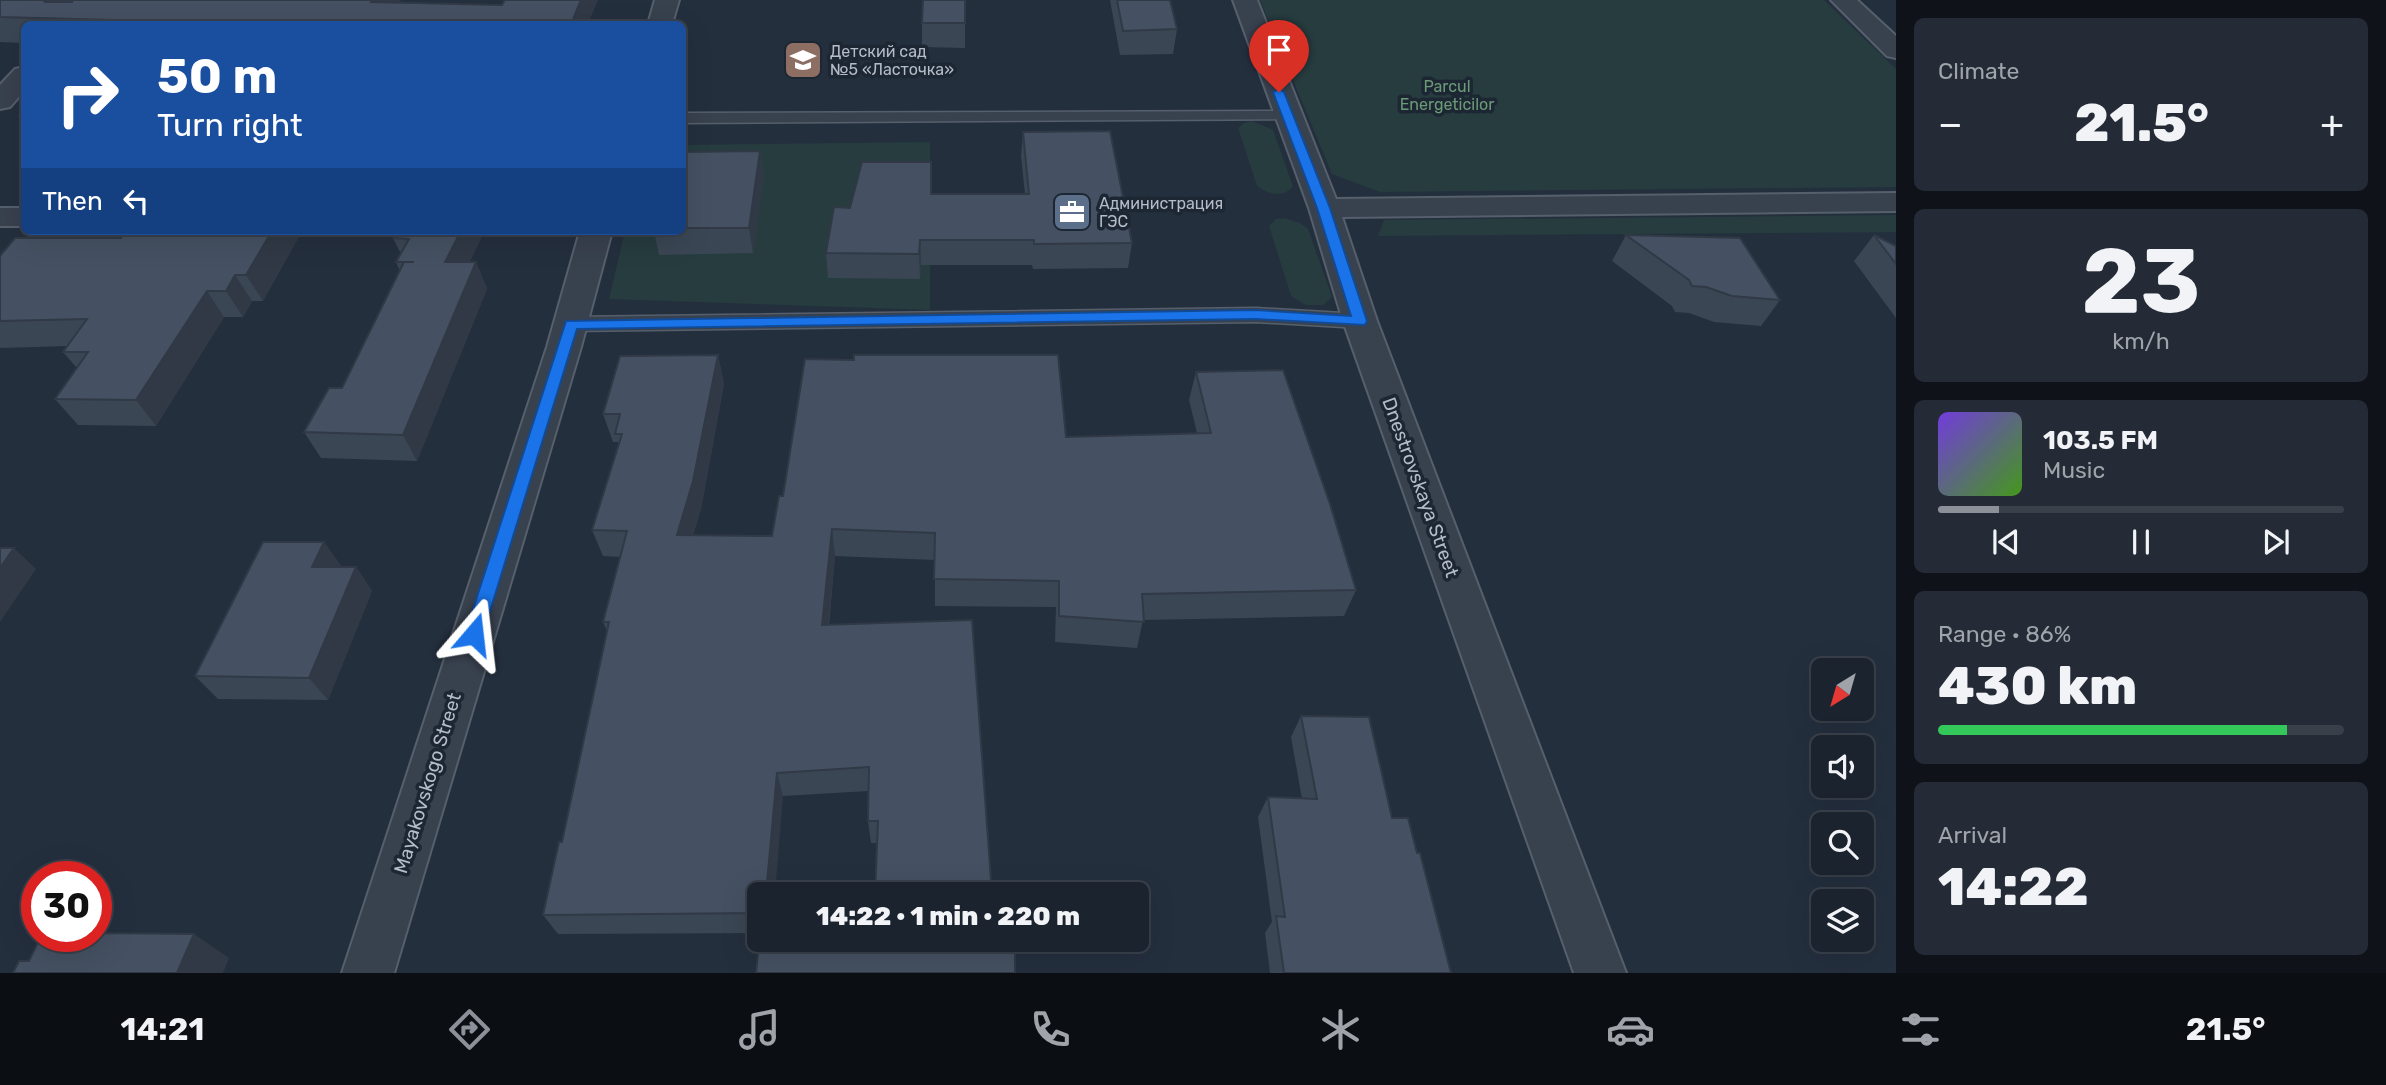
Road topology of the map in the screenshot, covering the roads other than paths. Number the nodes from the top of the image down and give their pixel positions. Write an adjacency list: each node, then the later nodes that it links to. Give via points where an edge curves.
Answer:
1 (667, 0): 4 (street)
2 (1245, 0): 8 (street, Dnestrovskaya Street)
3 (1843, 0): 5 (street)
4 (661, 21)
5 (1896, 50)
6 (21, 78): 7 (street)
7 (0, 101)
8 (1287, 116): 9 (lane); 11 (street, Dnestrovskaya Street)
9 (686, 118)
10 (1896, 202): 11 (street)
11 (1324, 208): 15 (street, Dnestrovskaya Street)
12 (0, 217): 13 (street)
13 (21, 217)
14 (595, 235): 16 (street, Mayakovskogo Street)
15 (1360, 321): 16 (lane, via 1256,315); 18 (street, Dnestrovskaya Street)
16 (571, 324): 17 (street, Mayakovskogo Street)
17 (368, 973)
18 (1600, 973)

